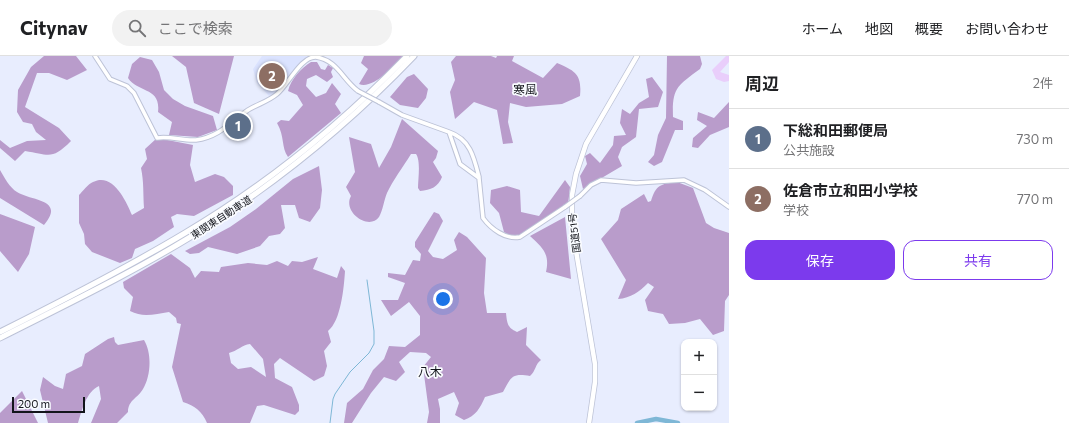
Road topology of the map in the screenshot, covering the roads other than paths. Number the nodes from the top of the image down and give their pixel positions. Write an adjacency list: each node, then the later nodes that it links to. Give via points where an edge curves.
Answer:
1 (95, 56): 5 (street, bridge, via 110,79 127,86 134,93 157,138 195,140 221,132 248,111 278,93 310,58 320,58 336,67 358,90 402,115)
2 (407, 56): 8 (highway, 東関東自動車道, via 364,99 297,156 220,211 138,260)
3 (414, 56): 9 (highway, 東関東自動車道, via 336,131 247,200 191,237 122,276)
4 (636, 56): 10 (highway, 国道51号, via 586,144 577,169 572,195 572,227 595,364 595,382)
5 (449, 132): 6 (street, via 460,164); 6 (street, via 464,140 470,148)
6 (479, 178): 7 (street, bridge, via 483,218 489,225 510,238 520,237 565,207 591,185 602,180 636,183 684,180)
7 (729, 206)
8 (0, 332)
9 (0, 338)
10 (588, 423)

